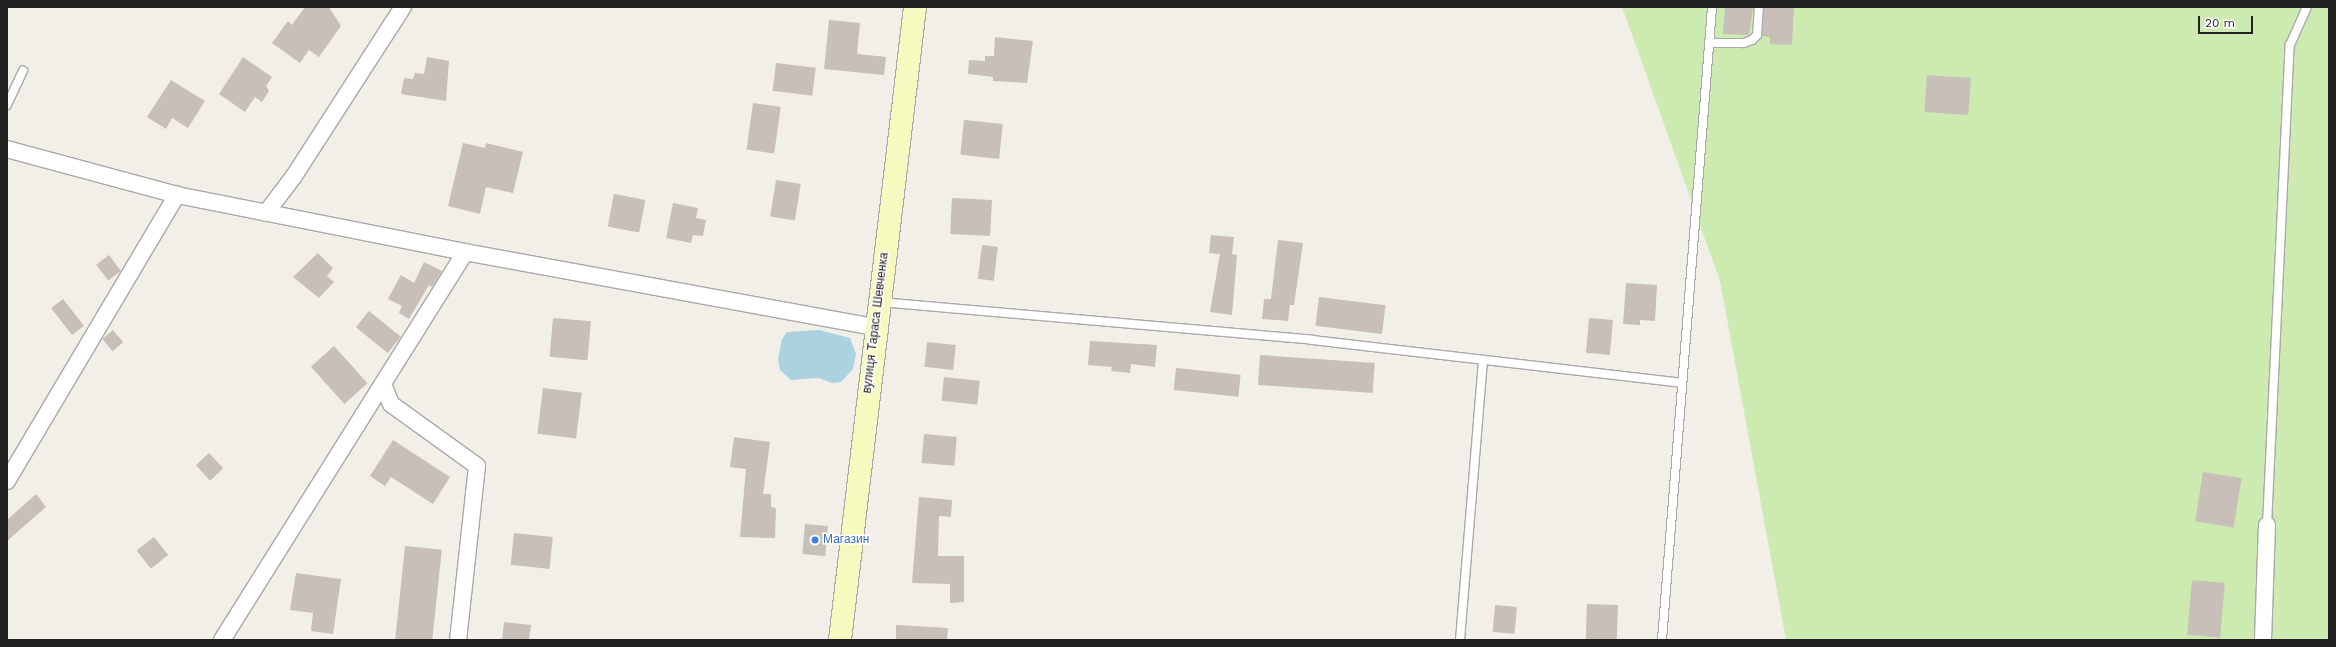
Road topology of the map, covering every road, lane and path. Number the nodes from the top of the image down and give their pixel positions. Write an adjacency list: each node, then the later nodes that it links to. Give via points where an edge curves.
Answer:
1 (403, 7): 11 (street, via 294,176)
2 (915, 7): 13 (street, вулиця Тараса Шевченка)
3 (1712, 7): 6 (lane)
4 (1759, 7): 6 (lane, via 1757,35 1752,40 1744,43)
5 (2307, 7): 19 (lane, via 2290,45)
6 (1709, 43): 16 (lane)
7 (23, 71): 8 (lane)
8 (7, 105)
9 (7, 149): 10 (street)
10 (177, 195): 11 (street); 18 (street)
11 (266, 213): 12 (street)
12 (465, 252): 14 (street); 17 (street)
13 (878, 302): 14 (street, вулиця Тараса Шевченка); 15 (lane, via 1312,340)
14 (875, 326): 22 (street, вулиця Тараса Шевченка)
15 (1483, 360): 16 (lane); 23 (lane)
16 (1682, 383): 24 (lane)
17 (384, 386): 20 (street); 21 (street, via 391,404 477,466)
18 (7, 481)
19 (2267, 525): 25 (street)
20 (222, 640)
21 (458, 640)
22 (840, 640)
23 (1460, 640)
24 (1662, 640)
25 (2263, 640)

